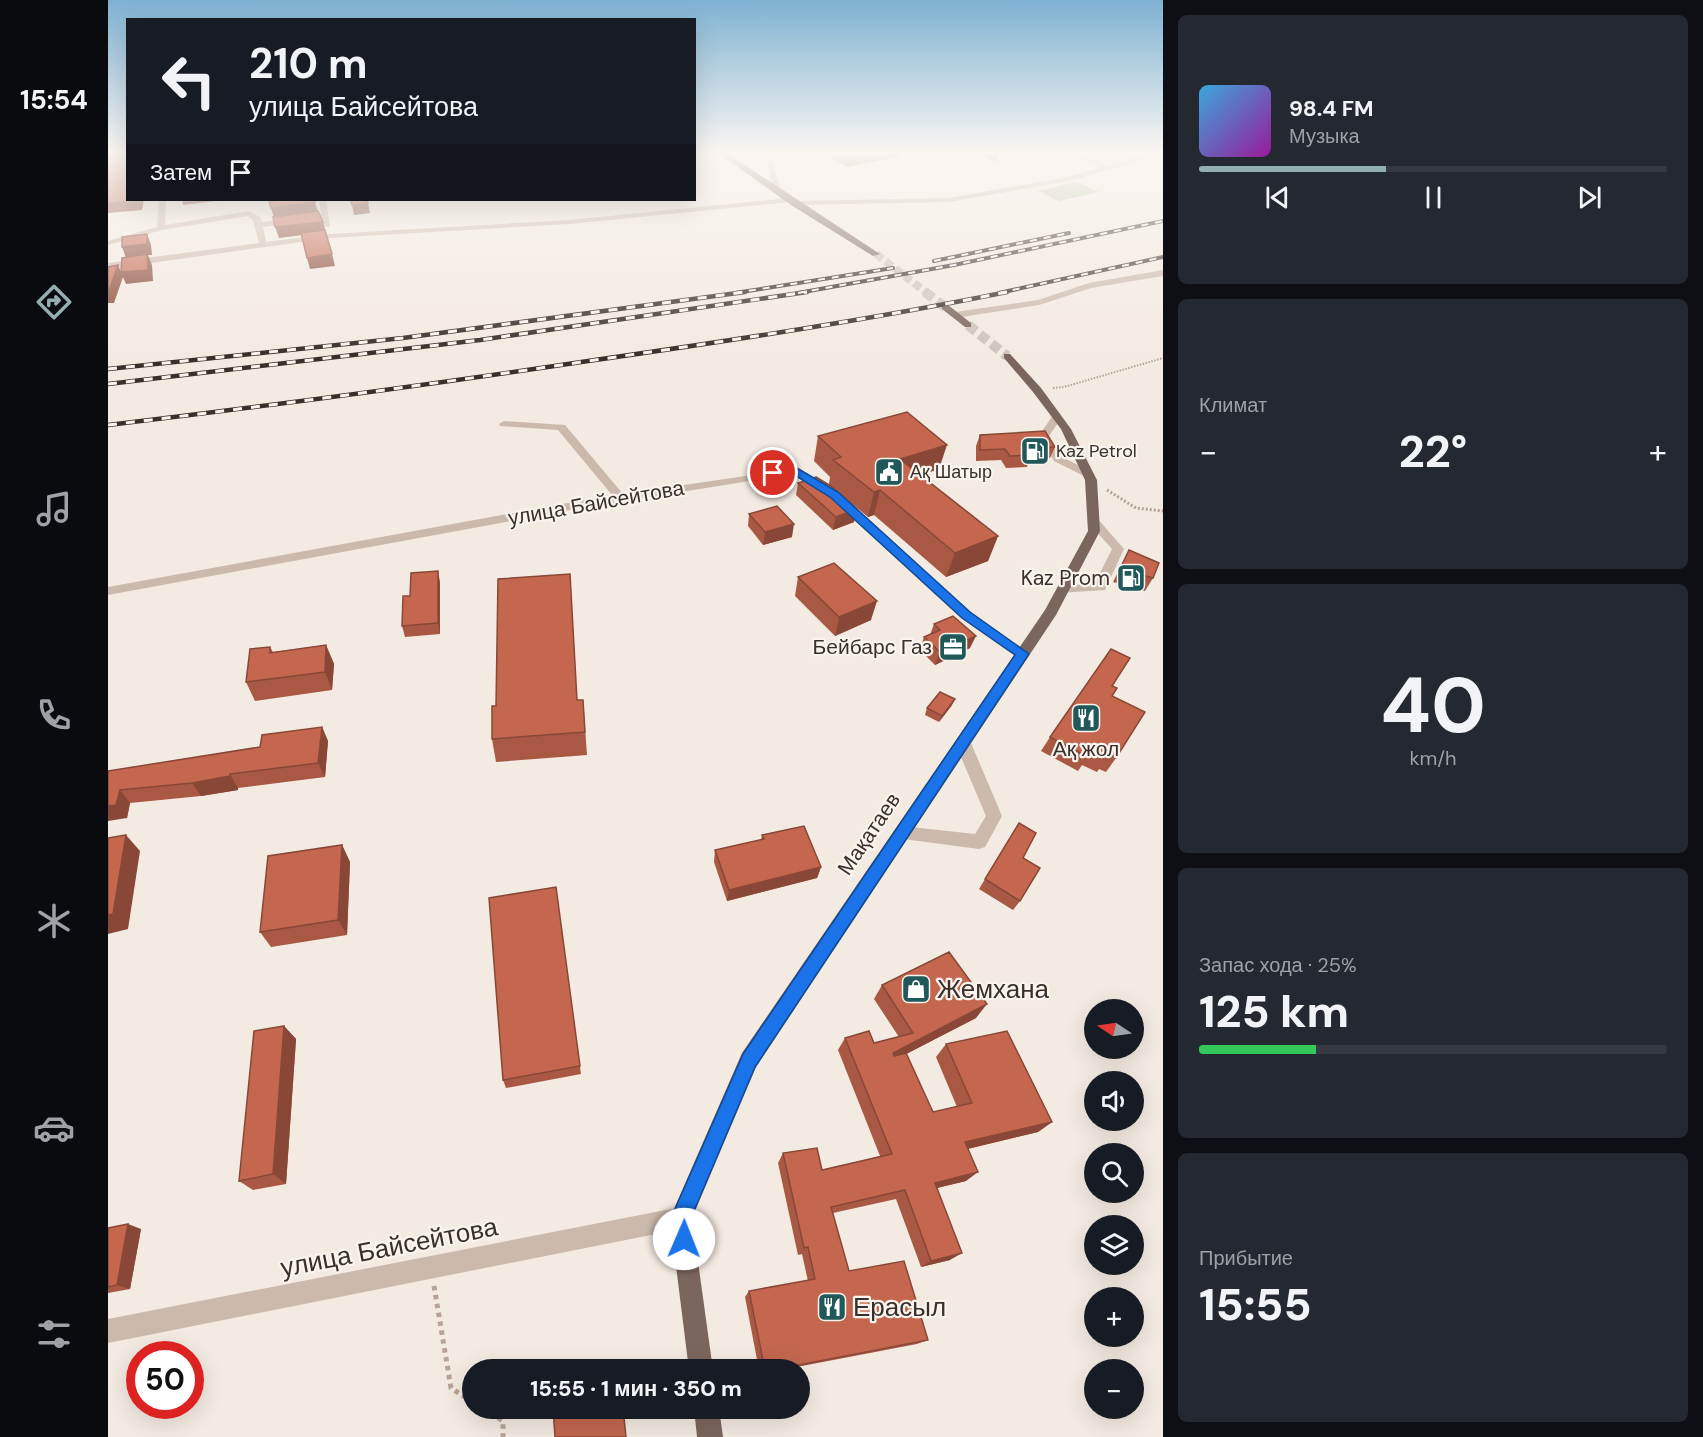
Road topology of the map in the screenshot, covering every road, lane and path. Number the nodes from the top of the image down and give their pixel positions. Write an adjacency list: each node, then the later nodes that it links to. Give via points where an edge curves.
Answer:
1 (161, 219): 9 (street)
2 (213, 219): 9 (street)
3 (257, 219): 8 (street)
4 (302, 219): 8 (street)
5 (325, 219): 10 (street)
6 (600, 219): 10 (street)
7 (821, 219): 13 (main road)
8 (259, 225): 12 (street)
9 (161, 228): 11 (street)
10 (330, 236): 12 (street)
11 (108, 243)
12 (263, 245): 14 (street)
13 (876, 254)
14 (108, 266)
15 (1163, 273): 17 (street, via 1089,286 1040,302)
16 (945, 306): 17 (main road)
17 (955, 315): 18 (main road)
18 (968, 325)
19 (1007, 356): 21 (main road, Мақатаев)
20 (1163, 357): 21 (path, via 1064,387)
21 (1037, 390): 23 (main road, Мақатаев, via 1066,429)
22 (504, 424): 24 (street, via 561,427)
23 (1089, 477): 25 (path, via 1136,508); 26 (main road, Мақатаев)
24 (620, 497): 28 (street, улица Байсейтова); 29 (street, улица Байсейтова, via 795,470 834,495 966,615)
25 (1163, 511)
26 (1093, 521): 27 (main road, Мақатаев, via 1094,531); 27 (street, via 1118,549 1100,587)
27 (1063, 590): 29 (main road, Мақатаев)
28 (108, 591)
29 (1023, 654): 30 (main road, Мақатаев)
30 (963, 742): 31 (main road, Мақатаев); 31 (street, via 994,816 979,842)
31 (902, 833): 32 (main road, Мақатаев, via 749,1060)
32 (681, 1218): 33 (street, улица Байсейтова); 35 (main road)
33 (430, 1268): 34 (street, улица Байсейтова); 36 (path, via 451,1388)
34 (108, 1331)
35 (700, 1359)
36 (462, 1395)
37 (500, 1419): 39 (path)
38 (708, 1419): 40 (main road)
39 (503, 1437)
40 (710, 1437)

